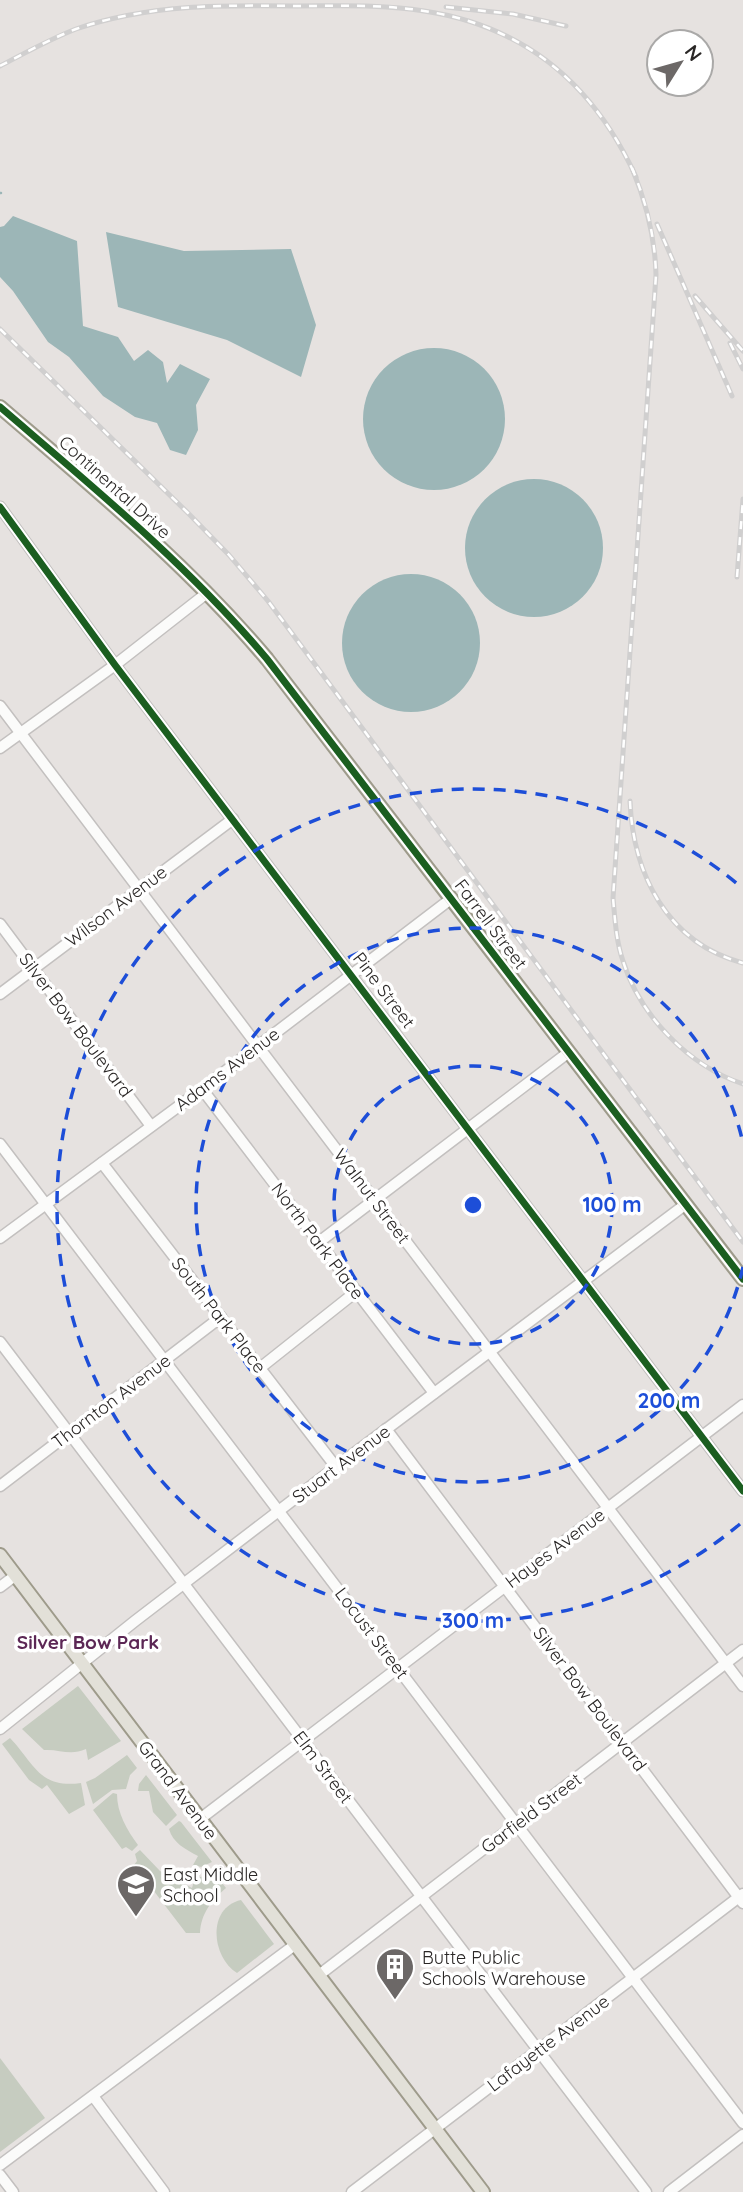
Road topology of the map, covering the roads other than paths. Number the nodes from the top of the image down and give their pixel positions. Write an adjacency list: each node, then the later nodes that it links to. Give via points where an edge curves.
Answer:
1 (0, 407): 3 (main road, Continental Drive)
2 (0, 507): 4 (street, Pine Street)
3 (207, 593): 4 (street); 10 (main road, Farrell Street, via 298,696)
4 (115, 665): 6 (street); 8 (street, Pine Street)
5 (0, 706): 6 (street, Walnut Street)
6 (20, 733): 7 (street); 9 (street, Walnut Street)
7 (0, 748)
8 (233, 819): 9 (street, Wilson Avenue); 13 (street, Pine Street)
9 (138, 889): 12 (street, Wilson Avenue); 15 (street, Walnut Street)
10 (452, 898): 13 (street, Adams Avenue); 16 (main road, Farrell Street)
11 (0, 924): 12 (street, Silver Bow Boulevard)
12 (33, 968): 14 (street, Wilson Avenue); 18 (street, Silver Bow Boulevard)
13 (352, 974): 15 (street, Adams Avenue); 19 (street, Pine Street)
14 (0, 994)
15 (258, 1046): 17 (street, Adams Avenue); 22 (street, Walnut Street)
16 (569, 1052): 19 (street); 24 (main road, Farrell Street)
17 (202, 1089): 18 (street, Adams Avenue); 26 (street, North Park Place)
18 (151, 1126): 21 (street, Adams Avenue)
19 (469, 1128): 22 (street); 28 (street, Pine Street)
20 (0, 1144): 23 (street, Locust Street)
21 (102, 1163): 23 (street, Adams Avenue); 30 (street, South Park Place)
22 (375, 1200): 26 (street); 32 (street, Walnut Street)
23 (45, 1204): 25 (street, Adams Avenue); 33 (street, Locust Street)
24 (686, 1204): 27 (main road, Farrell Street); 28 (street, Stuart Avenue)
25 (0, 1238)
26 (319, 1242): 29 (street, North Park Place)
27 (743, 1279)
28 (584, 1280): 32 (street, Stuart Avenue); 39 (street, Pine Street)
29 (357, 1291): 34 (street); 35 (street, North Park Place)
30 (221, 1317): 33 (street, Thornton Avenue); 34 (street, South Park Place)
31 (0, 1342): 38 (street, Elm Street)
32 (490, 1352): 35 (street, Stuart Avenue); 43 (street, Walnut Street)
33 (165, 1360): 38 (street, Thornton Avenue); 44 (street, Locust Street)
34 (260, 1368): 40 (street, South Park Place)
35 (434, 1393): 37 (street, Stuart Avenue)
36 (743, 1405): 39 (street, Hayes Avenue)
37 (386, 1429): 40 (street, Stuart Avenue); 48 (street, Silver Bow Boulevard)
38 (69, 1433): 41 (street, Thornton Avenue); 47 (street, Elm Street)
39 (702, 1436): 42 (street, Pine Street); 43 (street, Hayes Avenue)
40 (336, 1467): 44 (street, Stuart Avenue)
41 (0, 1486)
42 (743, 1491)
43 (608, 1508): 48 (street, Hayes Avenue); 51 (street, Walnut Street)
44 (279, 1511): 47 (street, Stuart Avenue); 53 (street, Locust Street)
45 (0, 1555): 46 (main road, Grand Avenue)
46 (16, 1576): 49 (street); 52 (main road, Grand Avenue)
47 (183, 1585): 52 (street, Stuart Avenue); 56 (street, Elm Street)
48 (505, 1586): 53 (street, Hayes Avenue); 57 (street, Silver Bow Boulevard)
49 (0, 1587)
50 (743, 1650): 51 (street, Garfield Street)
51 (726, 1663): 54 (street, Walnut Street); 57 (street, Garfield Street)
52 (84, 1665): 55 (street, Stuart Avenue); 58 (main road, Grand Avenue)
53 (398, 1668): 56 (street, Hayes Avenue); 59 (street, Locust Street)
54 (743, 1686)
55 (0, 1730)
56 (302, 1741): 58 (street, Hayes Avenue); 60 (street, Elm Street)
57 (622, 1742): 59 (street, Garfield Street); 61 (street, Silver Bow Boulevard)
58 (200, 1819): 62 (main road, Grand Avenue)
59 (517, 1824): 60 (street, Garfield Street); 64 (street, Locust Street)
60 (421, 1897): 63 (street, Garfield Street); 65 (street, Elm Street)
61 (742, 1898): 64 (street, Lafayette Avenue)
62 (296, 1944): 63 (main road, Grand Avenue); 66 (street)
63 (319, 1975): 68 (main road, Grand Avenue)
64 (634, 1978): 65 (street, Lafayette Avenue); 67 (street, Locust Street)
65 (538, 2052): 68 (street, Lafayette Avenue); 76 (street, Elm Street)
66 (93, 2096): 70 (street); 73 (street)
67 (743, 2123)
68 (435, 2128): 74 (street, Lafayette Avenue); 75 (main road, Grand Avenue)
69 (743, 2135): 77 (street)
70 (0, 2165)
71 (0, 2175): 72 (street)
72 (13, 2192)
73 (164, 2192)
74 (352, 2192)
75 (483, 2192)
76 (646, 2192)
77 (670, 2192)

